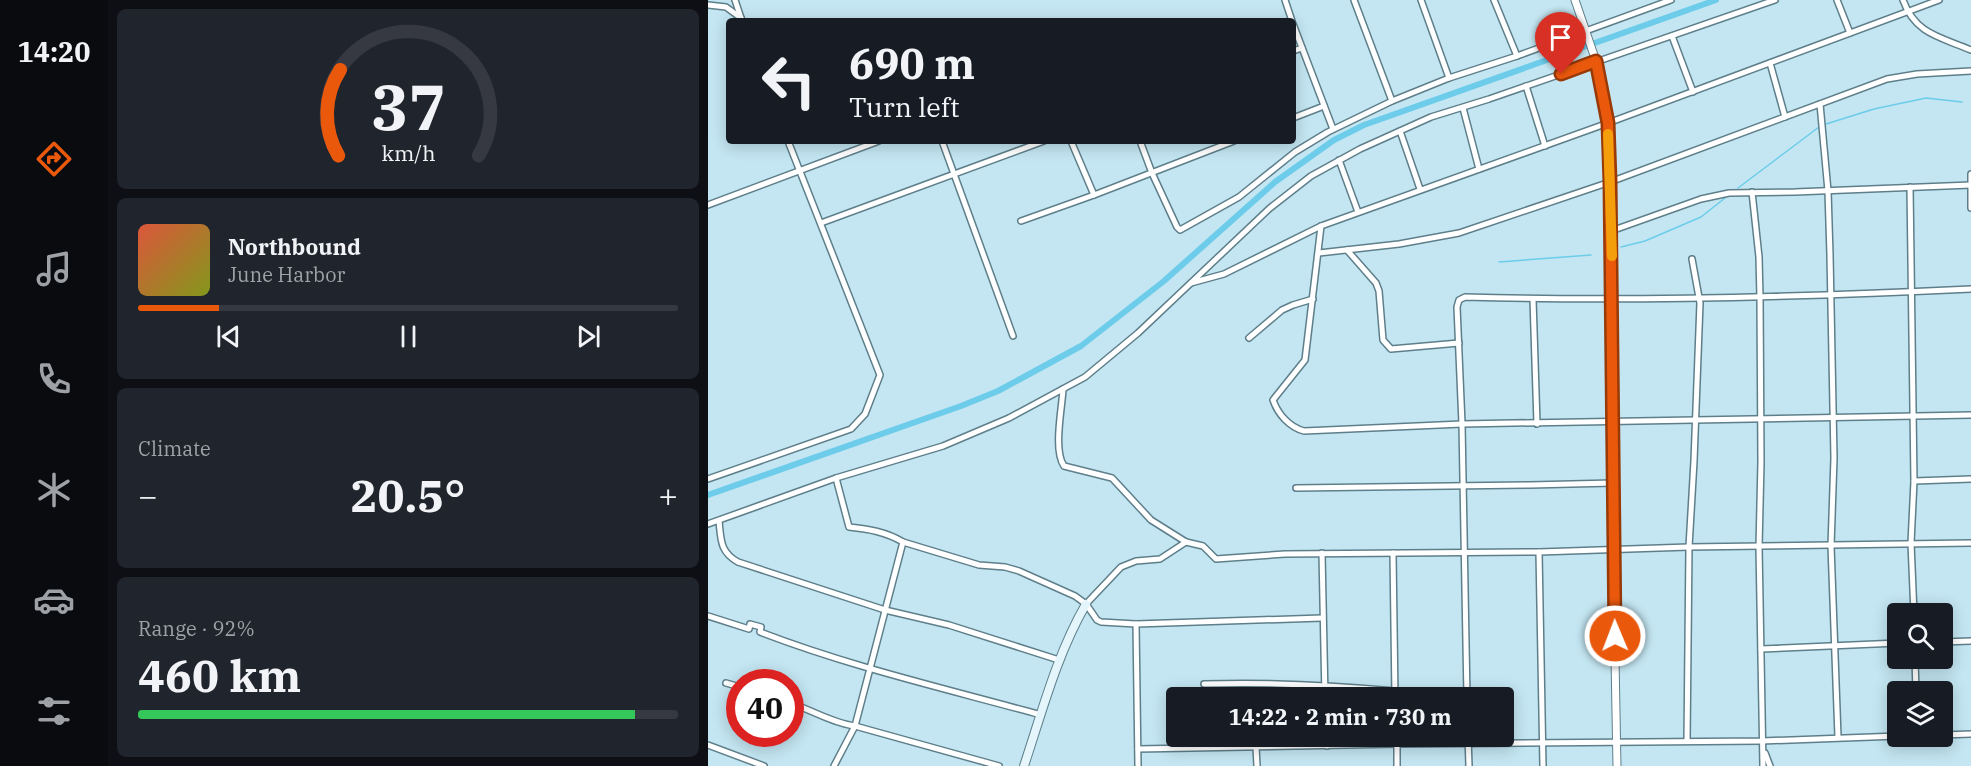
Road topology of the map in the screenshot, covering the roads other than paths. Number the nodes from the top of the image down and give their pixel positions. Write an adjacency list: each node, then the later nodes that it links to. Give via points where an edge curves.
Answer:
1 (735, 0): 16 (street)
2 (1285, 0): 17 (street)
3 (1354, 0): 33 (street)
4 (1422, 0): 29 (street)
5 (1494, 0): 25 (street)
6 (1575, 0): 20 (street)
7 (1671, 0): 12 (street)
8 (1775, 0): 21 (street)
9 (1837, 0): 19 (street)
10 (1903, 0): 14 (street)
11 (1939, 0): 14 (street)
12 (1660, 2): 20 (street)
13 (708, 4): 15 (street, via 726,8)
14 (1908, 12): 19 (street); 24 (street, via 1923,30)
15 (740, 18)
16 (741, 18)
17 (1290, 18)
18 (1296, 33): 22 (street)
19 (1850, 33): 27 (street)
20 (1588, 35): 25 (street); 26 (street)
21 (1672, 36): 26 (street); 32 (street)
22 (1302, 48): 23 (street); 35 (street)
23 (1296, 50)
24 (1971, 50)
25 (1517, 57): 29 (street)
26 (1595, 58): 31 (street); 39 (street)
27 (1770, 63): 32 (street); 38 (street)
28 (1970, 71): 30 (street); 34 (street, via 1887,80)
29 (1449, 78): 33 (street)
30 (1971, 79)
31 (1526, 86): 36 (street); 49 (street)
32 (1693, 92): 39 (street)
33 (1392, 101): 40 (street)
34 (1820, 104): 38 (street); 60 (street)
35 (1324, 106): 37 (street); 40 (street)
36 (1463, 108): 41 (street); 51 (street)
37 (1296, 117)
38 (1785, 117): 56 (street)
39 (1608, 123): 49 (street); 56 (street)
40 (1333, 129): 53 (street, via 1295,152 1239,197 1180,230)
41 (1400, 131): 50 (street); 59 (street)
42 (789, 144): 52 (street)
43 (864, 144): 52 (street)
44 (943, 144): 54 (street)
45 (1036, 144): 54 (street)
46 (1072, 144): 62 (street)
47 (1141, 144): 53 (street)
48 (1226, 144): 53 (street)
49 (1545, 146): 51 (street)
50 (1339, 160): 65 (street); 73 (street, via 1270,208)
51 (1479, 169): 59 (street)
52 (800, 170): 63 (street); 67 (street)
53 (1152, 173): 62 (street)
54 (954, 174): 67 (street); 82 (street)
55 (1971, 174): 57 (street)
56 (1610, 182): 69 (street); 70 (street, via 1459,233)
57 (1971, 184): 58 (street); 64 (street)
58 (1910, 187): 60 (street); 75 (street)
59 (1420, 189): 65 (street)
60 (1828, 191): 61 (street); 76 (street)
61 (1752, 192): 69 (street, via 1701,200); 79 (street)
62 (1094, 195): 66 (street)
63 (708, 206)
64 (1971, 208)
65 (1358, 212): 68 (street)
66 (1021, 221)
67 (821, 223): 95 (street, via 880,375 870,403 851,429)
68 (1321, 226): 71 (street); 73 (street, via 1224,274)
69 (1611, 231): 78 (street)
70 (1347, 250): 71 (street); 84 (street, via 1376,283 1383,340 1390,350)
71 (1319, 253): 81 (street)
72 (1692, 259): 77 (street)
73 (1189, 283): 85 (street, via 1086,377)
74 (1971, 289): 75 (street)
75 (1911, 292): 76 (street); 87 (street)
76 (1831, 296): 79 (street); 88 (street)
77 (1700, 297): 78 (street); 79 (street); 90 (street)
78 (1612, 298): 80 (street); 91 (street)
79 (1761, 298): 89 (street)
80 (1533, 299): 84 (street, via 1459,300); 93 (street)
81 (1313, 300): 83 (street, via 1282,310); 92 (street, via 1305,360 1273,400 1289,424 1304,430)
82 (1012, 336)
83 (1249, 338)
84 (1459, 343): 92 (street)
85 (1064, 389): 94 (street, via 943,446); 104 (street, via 1059,440 1064,466 1112,478 1150,520)
86 (1971, 415): 87 (street)
87 (1913, 416): 88 (street); 97 (street)
88 (1833, 417): 89 (street); 107 (street)
89 (1761, 418): 90 (street); 108 (street)
90 (1696, 420): 91 (street); 109 (street)
91 (1612, 422): 93 (street); 98 (street)
92 (1462, 424): 93 (street); 99 (street)
93 (1537, 424)
94 (836, 478): 101 (street); 103 (street, via 849,526 873,529)
95 (708, 479)
96 (1971, 479): 97 (street)
97 (1914, 481): 105 (street)
98 (1613, 483): 99 (street); 110 (street)
99 (1463, 486): 100 (street); 111 (street)
100 (1296, 488)
101 (719, 520): 102 (street); 117 (street, via 721,540 730,558)
102 (708, 524)
103 (903, 542): 116 (street, via 979,565 1012,568); 117 (street)
104 (1186, 542): 113 (street, via 1203,546 1216,559); 116 (street, via 1160,559 1121,567)
105 (1911, 543): 106 (street); 107 (street); 115 (street)
106 (1971, 543)
107 (1831, 546): 108 (street); 124 (street)
108 (1759, 547): 109 (street); 125 (street)
109 (1689, 548): 110 (street); 141 (street)
110 (1613, 550): 112 (street); 144 (street)
111 (1464, 551): 112 (street); 114 (street); 132 (street)
112 (1539, 552): 143 (street)
113 (1322, 553): 114 (street); 119 (street)
114 (1393, 553): 131 (street)
115 (1914, 603)
116 (1086, 604): 120 (street, via 1101,622); 126 (main road)
117 (885, 610): 126 (street, via 949,625); 127 (street)
118 (708, 616): 127 (street, via 749,629 750,624 761,627 760,632)
119 (1322, 618): 120 (street); 129 (street)
120 (1136, 624): 149 (street)
121 (1971, 641): 122 (street)
122 (1953, 642)
123 (1887, 644): 124 (street)
124 (1834, 646): 125 (street); 139 (street)
125 (1761, 649): 142 (street)
126 (1059, 660): 134 (main road)
127 (870, 669): 134 (street); 135 (street)
128 (1204, 684): 129 (street)
129 (1324, 685): 130 (street)
130 (1340, 687)
131 (1395, 687)
132 (1467, 687)
133 (804, 708): 135 (street, via 840,724)
134 (1041, 715): 153 (main road)
135 (855, 726): 151 (street); 152 (street)
136 (1971, 734): 137 (street)
137 (1953, 735)
138 (1887, 736): 139 (street)
139 (1838, 737): 142 (street)
140 (1514, 741): 143 (street)
141 (1687, 741): 142 (street); 144 (street)
142 (1762, 741): 160 (street); 161 (street)
143 (1543, 742): 144 (street); 158 (street)
144 (1617, 743): 159 (street)
145 (708, 746): 150 (street)
146 (1256, 747): 149 (street); 155 (street)
147 (1397, 747): 156 (street)
148 (1468, 747): 157 (street)
149 (1138, 750): 154 (street)
150 (764, 766)
151 (834, 766)
152 (999, 766)
153 (1024, 766)
154 (1138, 766)
155 (1257, 766)
156 (1397, 766)
157 (1469, 766)
158 (1543, 766)
159 (1617, 766)
160 (1763, 766)
161 (1770, 766)

